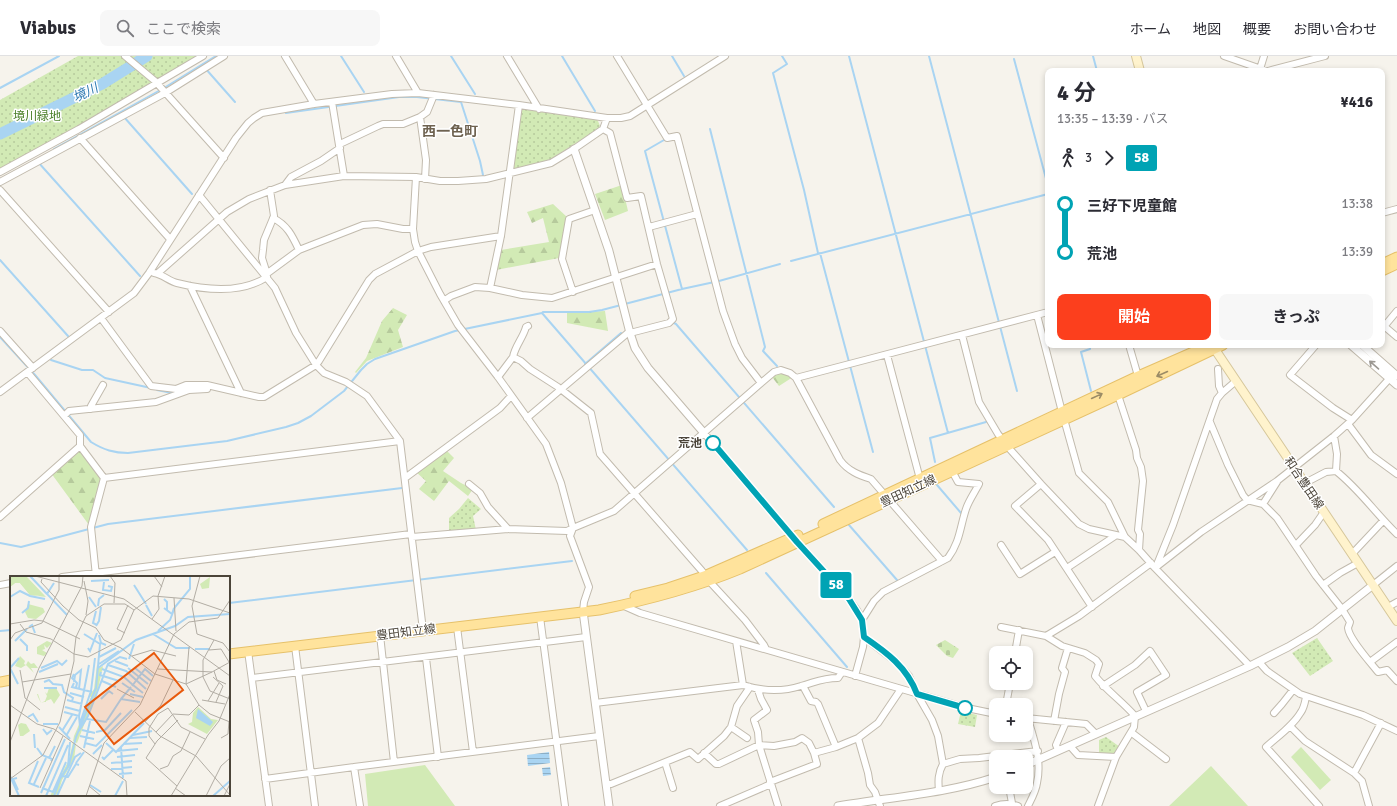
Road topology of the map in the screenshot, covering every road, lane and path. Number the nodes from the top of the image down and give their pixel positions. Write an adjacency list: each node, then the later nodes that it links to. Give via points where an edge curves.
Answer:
1 (125, 56): 17 (street)
2 (203, 56): 17 (street)
3 (224, 56): 18 (street)
4 (285, 56): 22 (street)
5 (396, 56): 19 (street)
6 (507, 56): 25 (street)
7 (617, 56): 24 (street)
8 (725, 56): 24 (street)
9 (1136, 56): 13 (main road)
10 (1224, 56): 14 (street)
11 (1264, 56): 15 (street)
12 (1325, 56): 16 (street)
13 (1139, 68)
14 (1257, 68)
15 (1260, 68)
16 (1279, 68)
17 (157, 83): 18 (street); 33 (street)
18 (165, 93): 29 (street); 32 (street)
19 (418, 93): 20 (street); 21 (street)
20 (434, 95): 23 (street); 26 (street, via 428,112)
21 (332, 102): 22 (street); 30 (street)
22 (314, 104): 32 (street, via 271,111 254,118 236,138)
23 (519, 105): 25 (street); 34 (street)
24 (647, 105): 27 (street, via 630,116); 46 (street, via 667,138 677,136)
25 (539, 109): 27 (street)
26 (420, 117): 30 (street, via 403,124 383,124); 37 (street)
27 (607, 118): 28 (street)
28 (604, 129): 31 (street); 49 (street, via 610,133 627,198 641,196)
29 (80, 138): 38 (street); 52 (street)
30 (340, 146): 35 (street); 39 (street, via 321,161 291,177)
31 (574, 149): 34 (street, via 551,163); 44 (street)
32 (224, 158): 42 (street)
33 (0, 172)
34 (509, 174): 37 (street, via 471,181); 51 (street)
35 (344, 176): 36 (street); 39 (street)
36 (416, 177): 37 (street); 50 (street)
37 (426, 179)
38 (0, 182)
39 (285, 185): 41 (street)
40 (0, 190): 69 (street)
41 (270, 190): 47 (street); 48 (street, via 237,206)
42 (199, 195): 48 (street); 52 (street)
43 (1397, 209): 45 (street)
44 (595, 210): 63 (street); 66 (street, via 569,219 562,259)
45 (1385, 212)
46 (697, 214): 49 (street); 99 (street, via 723,311 735,344)
47 (273, 218): 53 (street, via 283,223 290,231); 62 (street, via 262,250)
48 (218, 219): 61 (street); 62 (street)
49 (649, 227): 57 (street)
50 (413, 229): 53 (street, via 376,224 363,225); 54 (street)
51 (501, 236): 54 (street); 65 (street)
52 (170, 239): 60 (street)
53 (299, 250): 62 (street)
54 (418, 251): 67 (street); 91 (street, via 371,277)
55 (1397, 257): 56 (main road)
56 (1385, 263)
57 (657, 264): 63 (street); 77 (street, via 673,319 669,323)
58 (1385, 264): 59 (main road)
59 (1397, 264)
60 (149, 273): 61 (street); 69 (street, via 134,293)
61 (158, 274): 64 (street, via 170,281)
62 (266, 275): 64 (street, via 261,281 231,289); 91 (street)
63 (616, 278): 66 (street); 77 (street)
64 (190, 286): 107 (street)
65 (490, 288): 66 (street, via 552,298); 67 (street, via 475,287)
66 (573, 292)
67 (445, 300): 96 (street, via 458,325)
68 (1397, 311): 73 (street)
69 (109, 312): 72 (street)
70 (1045, 313): 71 (street)
71 (1037, 315): 78 (street); 80 (street)
72 (101, 318): 93 (street); 105 (street, via 151,386)
73 (1385, 325)
74 (528, 326): 90 (street)
75 (1385, 328): 79 (street)
76 (0, 331): 93 (street)
77 (630, 332): 103 (street); 116 (street, via 648,368)
78 (962, 335): 89 (street); 119 (street, via 979,402)
79 (1397, 337)
80 (1045, 346)
81 (1045, 348): 112 (street)
82 (1130, 348): 95 (street)
83 (1209, 348): 95 (main road, 豊田知立線)
84 (1210, 348): 108 (main road, 豊田知立線, one-way to 108)
85 (1215, 348): 98 (main road, 和合豊田線)
86 (1313, 348): 115 (street, via 1290,375)
87 (1355, 348): 94 (street, one-way to 87)
88 (1365, 348): 94 (street)
89 (887, 355): 97 (street); 127 (street)
90 (513, 357): 96 (street); 103 (street)
91 (316, 365): 107 (street, via 264,397); 118 (street, via 324,373 346,382 367,396)
92 (1218, 369): 106 (street)
93 (31, 371): 104 (street); 111 (street)
94 (1394, 375): 101 (street); 115 (street)
95 (1138, 376): 112 (main road, 豊田知立線, one-way to 95)
96 (498, 377): 109 (street)
97 (796, 378): 99 (street, via 781,370 774,372); 133 (street, via 845,467 871,479)
98 (1236, 381): 106 (street); 121 (main road, 和合豊田線)
99 (761, 383): 116 (street)
100 (103, 385): 110 (street)
101 (1397, 385)
102 (207, 389): 105 (street)
103 (561, 390): 113 (street); 132 (street, via 591,413 600,454)
104 (0, 392)
105 (176, 392): 107 (street, via 186,386 199,384); 110 (street, via 156,402)
106 (1222, 392): 114 (street, via 1217,399)
107 (241, 393)
108 (1118, 395): 112 (main road, 豊田知立線); 148 (street, via 1141,467 1143,489 1138,530)
109 (511, 396): 113 (street); 126 (street, via 500,408)
110 (91, 409): 111 (street, via 69,411)
111 (64, 416): 120 (street, via 80,435)
112 (1063, 416): 119 (main road, 豊田知立線); 144 (street, via 1079,473 1108,502)
113 (527, 418): 139 (street, via 546,444 561,483)
114 (1210, 422): 134 (street, via 1228,465); 153 (street, via 1173,525)
115 (1350, 422): 117 (street); 124 (street, via 1371,455)
116 (704, 433): 132 (street); 145 (street)
117 (1334, 436): 121 (street); 123 (street)
118 (400, 441): 125 (street); 126 (street)
119 (1004, 443): 122 (main road, 豊田知立線); 127 (main road, 豊田知立線); 131 (street)
120 (80, 446): 125 (street); 137 (street)
121 (1294, 468): 128 (street); 129 (main road, 和合豊田線)
122 (952, 471): 133 (main road, 豊田知立線); 151 (street, via 958,482 979,484 967,506 957,544 948,558)
123 (1336, 471): 129 (street, via 1326,472); 138 (street, via 1348,480)
124 (1397, 474)
125 (104, 478): 156 (street, via 91,527)
126 (404, 478): 142 (street)
127 (920, 479): 133 (main road, 豊田知立線)
128 (1277, 481): 134 (street); 135 (street)
129 (1304, 483): 136 (main road, 和合豊田線)
130 (468, 484): 140 (street, via 480,493 488,507)
131 (1041, 484): 143 (street, via 1080,524); 149 (street, via 1015,506 1042,533)
132 (634, 493): 139 (street, via 614,511); 158 (street)
133 (887, 497): 145 (main road, 豊田知立線); 151 (street)
134 (1247, 500): 135 (street); 153 (street)
135 (1263, 504): 147 (street, via 1277,518)
136 (1324, 512): 147 (street); 150 (main road, 和合豊田線)
137 (0, 517)
138 (1384, 521): 141 (street); 150 (street)
139 (573, 528): 140 (street, via 567,531); 168 (street, via 570,536 589,587)
140 (508, 529): 142 (street)
141 (1397, 534)
142 (412, 536): 156 (street); 174 (street)
143 (1115, 536): 144 (street); 155 (street)
144 (1125, 537): 148 (street)
145 (795, 540): 158 (main road, 豊田知立線); 170 (street, via 849,599)
146 (1001, 545): 149 (street, via 1020,574)
147 (1296, 545): 161 (street)
148 (1139, 550): 153 (street)
149 (1055, 552): 155 (street)
150 (1352, 554): 152 (main road, 和合豊田線)
151 (942, 561): 170 (street, via 878,596)
152 (1358, 563): 161 (street); 162 (main road, 和合豊田線)
153 (1153, 566): 165 (street); 194 (street)
154 (1397, 566): 162 (street)
155 (1067, 568): 165 (street)
156 (96, 575): 157 (street)
157 (79, 576)
158 (707, 579): 164 (main road, 豊田知立線, via 651,599); 168 (main road, 豊田知立線, via 598,605); 186 (street, via 745,620)
159 (10, 583): 160 (street)
160 (0, 585)
161 (1323, 585): 167 (street)
162 (1373, 585): 166 (main road, 和合豊田線); 167 (street)
163 (1397, 602): 166 (street)
164 (622, 605): 168 (main road, 豊田知立線); 180 (street, via 640,613)
165 (1092, 607): 177 (street)
166 (1388, 607): 171 (main road, 和合豊田線)
167 (1342, 609): 191 (street, via 1301,640); 192 (street, via 1350,622 1350,633)
168 (583, 611): 169 (main road, 豊田知立線); 178 (street)
169 (540, 616): 172 (main road, 豊田知立線); 182 (street)
170 (862, 620): 179 (street)
171 (1397, 621)
172 (457, 626): 174 (main road, 豊田知立線); 188 (street)
173 (1001, 627): 175 (street)
174 (423, 630): 176 (main road, 豊田知立線)
175 (1019, 630): 177 (street); 184 (street)
176 (380, 636): 183 (main road, 豊田知立線); 193 (street)
177 (1046, 636): 185 (street)
178 (586, 637): 182 (street); 211 (street)
179 (864, 637): 197 (street); 209 (street, via 903,668)
180 (736, 641): 186 (street); 202 (street)
181 (1397, 642): 192 (street)
182 (544, 643): 188 (street); 229 (street)
183 (295, 646): 187 (main road, 豊田知立線); 196 (street)
184 (1016, 646)
185 (1068, 648): 204 (street, via 1085,653 1096,660 1099,664 1095,676); 217 (street, via 1062,668 1065,672)
186 (766, 649): 195 (street)
187 (248, 651): 189 (main road, 豊田知立線); 198 (street)
188 (461, 652): 190 (street); 235 (street)
189 (230, 654)
190 (426, 658): 193 (street); 239 (street)
191 (1259, 662): 194 (street); 208 (street)
192 (1370, 662): 200 (street, via 1378,672 1387,670)
193 (382, 663): 196 (street); 244 (street)
194 (1250, 666): 212 (street)
195 (842, 672): 197 (street); 203 (street, via 838,678 820,679)
196 (298, 673): 198 (street); 249 (street)
197 (855, 676): 206 (street)
198 (252, 678): 251 (street)
199 (10, 680): 201 (main road)
200 (1397, 681)
201 (0, 682)
202 (742, 685): 205 (street); 211 (street)
203 (803, 686): 207 (street); 232 (street, via 811,701 818,704)
204 (1103, 686): 212 (street, via 1135,665 1150,651 1166,675 1137,692); 215 (street, via 1121,700)
205 (750, 688): 207 (street); 221 (street, via 737,706)
206 (901, 689): 209 (street); 228 (street, via 878,723)
207 (758, 690): 230 (street, via 767,710 754,720)
208 (1293, 690): 210 (street); 214 (street)
209 (917, 694): 213 (street); 247 (street, via 934,725)
210 (1306, 696): 219 (street); 220 (street, via 1302,712)
211 (595, 703): 225 (street)
212 (1146, 711): 215 (street)
213 (989, 713)
214 (1274, 713)
215 (1135, 716): 223 (street); 224 (street)
216 (1033, 719): 217 (street)
217 (1054, 721): 218 (street)
218 (1066, 722): 224 (street, via 1086,724); 233 (street, via 1056,745)
219 (1381, 723): 222 (street); 250 (street)
220 (1290, 726): 250 (street, via 1305,741); 271 (street, via 1266,747)
221 (731, 727): 227 (street); 237 (street)
222 (1397, 730)
223 (1132, 733): 241 (street); 242 (street)
224 (1096, 734): 231 (street)
225 (599, 736): 229 (street); 254 (street)
226 (1033, 736): 234 (street)
227 (747, 738)
228 (858, 738): 232 (street); 258 (street, via 870,785)
229 (556, 742): 235 (street); 263 (street)
230 (759, 745): 237 (street, via 719,764 714,763); 238 (street, via 774,746 802,738 809,743); 253 (street)
231 (1070, 746): 233 (street); 241 (street, via 1078,755)
232 (836, 747): 238 (street)
233 (1058, 750): 243 (street)
234 (1038, 751): 236 (street); 243 (street)
235 (473, 752): 239 (street)
236 (1033, 752)
237 (704, 753): 245 (street, via 698,759 690,752)
238 (814, 753): 253 (street, via 817,764)
239 (438, 757): 244 (street)
240 (989, 757): 247 (street, via 960,759)
241 (1116, 757): 270 (street)
242 (1166, 759)
243 (1037, 760): 246 (street); 269 (street, via 1038,780)
244 (394, 762): 248 (street)
245 (665, 762): 254 (street); 255 (street)
246 (1033, 762)
247 (943, 764): 256 (street, via 939,771)
248 (354, 767): 249 (street); 262 (street)
249 (310, 772): 251 (street); 261 (street)
250 (1354, 773): 272 (street, via 1362,780)
251 (265, 778): 260 (street)
252 (989, 779): 256 (street)
253 (770, 783): 265 (street); 266 (street)
254 (606, 784): 264 (street)
255 (673, 788)
256 (938, 792): 258 (street)
257 (1011, 794): 259 (street)
258 (879, 803): 267 (street)
259 (1015, 805): 268 (street, via 1006,803)
260 (269, 806)
261 (315, 806)
262 (360, 806)
263 (565, 806)
264 (609, 806)
265 (720, 806)
266 (778, 806)
267 (838, 806)
268 (995, 806)
269 (1028, 806)
270 (1098, 806)
271 (1319, 806)
272 (1369, 806)

